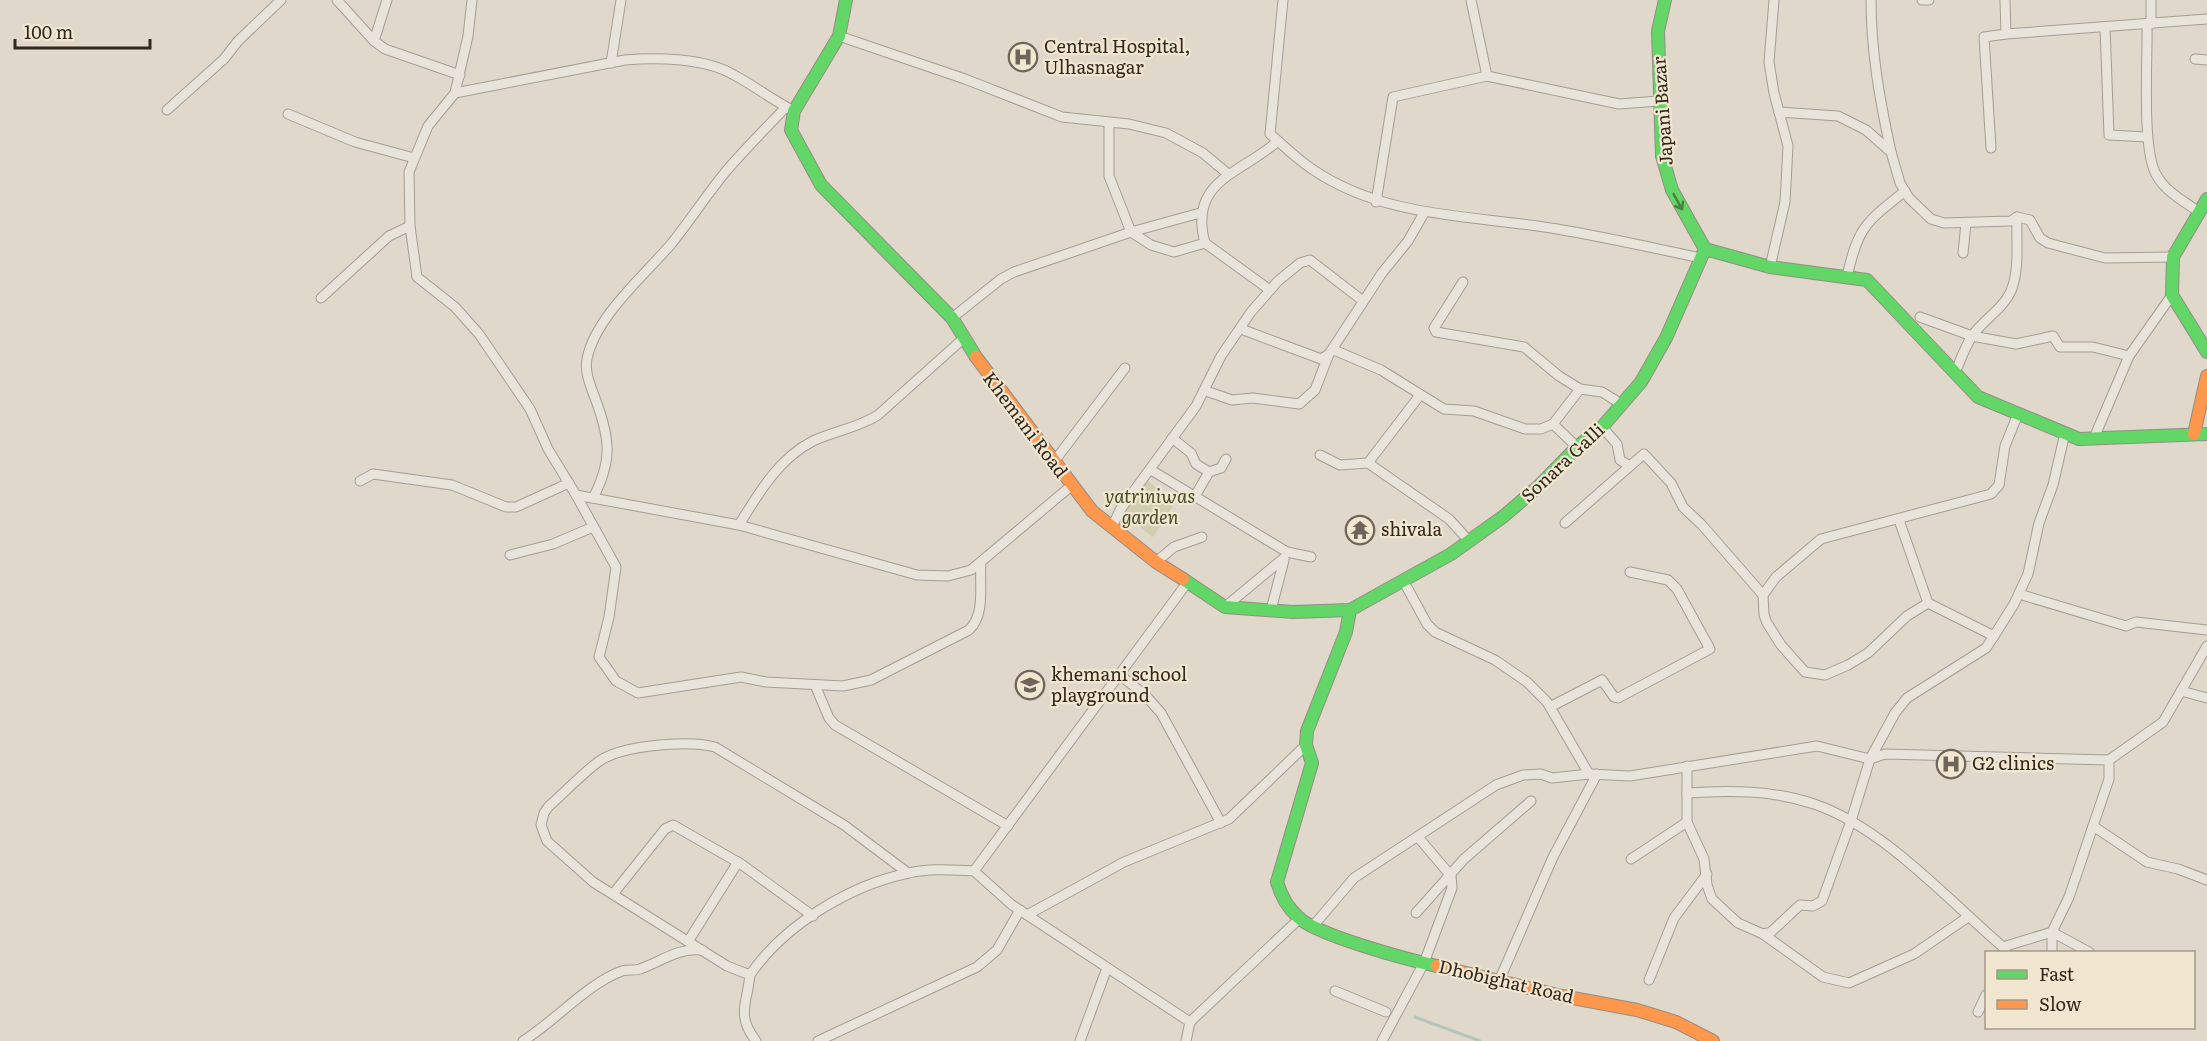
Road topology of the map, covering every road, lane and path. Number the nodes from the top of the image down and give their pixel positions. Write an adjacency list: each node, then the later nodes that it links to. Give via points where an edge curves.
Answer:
1 (281, 0): 30 (street)
2 (338, 0): 21 (street)
3 (387, 0): 21 (street)
4 (472, 0): 25 (street)
5 (621, 0): 24 (street)
6 (846, 0): 20 (street)
7 (1283, 0): 35 (street, via 1270,134)
8 (1471, 0): 26 (street)
9 (1665, 0): 28 (street, Japani Bazar, via 1658,30)
10 (1774, 0): 31 (street, via 1769,62)
11 (1872, 0): 37 (street, via 1874,59)
12 (1922, 0): 13 (street)
13 (1929, 0)
14 (2005, 0): 19 (street)
15 (2151, 0): 17 (street)
16 (2207, 20): 17 (street)
17 (2149, 24): 18 (street); 34 (street)
18 (2105, 27): 19 (street); 34 (street, via 2109,135)
19 (2006, 34): 36 (street, via 1984,38)
20 (839, 36): 29 (street); 33 (street, via 1062,117)
21 (374, 41): 25 (street, via 385,49)
22 (2195, 59): 23 (street)
23 (2207, 60)
24 (611, 63): 27 (street); 29 (street, via 653,57 710,65 733,74)
25 (460, 75): 27 (street)
26 (1487, 76): 28 (street, via 1619,104); 42 (street, via 1393,98)
27 (455, 93): 38 (street, via 428,126)
28 (1659, 101): 52 (street, Japani Bazar, one-way to 52, via 1662,156 1672,190)
29 (790, 109): 62 (street, Khemani Road, via 791,130 820,185); 96 (street, via 727,171 672,243 601,325 590,345 586,362 609,457)
30 (167, 110)
31 (1779, 112): 37 (street, via 1820,113 1847,119); 54 (street, via 1788,146 1785,202)
32 (288, 114): 38 (street, via 355,142)
33 (1109, 123): 39 (street, via 1166,133 1203,153); 49 (street, via 1109,176)
34 (2147, 138): 43 (street, via 2156,175)
35 (1278, 141): 39 (street, via 1260,158); 42 (street, via 1312,170)
36 (1991, 148)
37 (1891, 152): 40 (street)
38 (414, 158): 48 (street, via 409,172)
39 (1228, 174): 44 (street, via 1212,187)
40 (1905, 191): 47 (street, via 1931,219 1944,224); 55 (street, via 1861,230)
41 (2207, 199): 43 (street)
42 (1376, 202): 45 (street)
43 (2199, 212): 53 (street)
44 (1200, 213): 49 (street); 50 (street)
45 (1424, 213): 52 (street, via 1559,229); 60 (street)
46 (2017, 217): 47 (street, via 2011,221); 53 (street, via 2030,220 2040,238 2048,243 2105,258); 64 (street, via 2011,291 2002,306)
47 (1966, 223): 51 (street)
48 (410, 226): 59 (street, via 389,236); 92 (street, via 417,277 455,307 479,334 530,409 548,450)
49 (1131, 232): 50 (street, via 1151,245 1174,252); 62 (street, via 1001,279)
50 (1205, 243): 57 (street)
51 (1963, 253)
52 (1703, 254): 54 (street); 75 (street, Sonara Galli, via 1666,338)
53 (2173, 257): 58 (street)
54 (1770, 267): 55 (street)
55 (1847, 277): 70 (street, via 1867,280)
56 (1463, 282): 72 (street, via 1434,328 1436,332 1524,347)
57 (1270, 290): 60 (street, via 1300,263 1310,260); 63 (street)
58 (2172, 295): 67 (street); 68 (street)
59 (321, 298)
60 (1363, 301): 66 (street)
61 (1920, 317): 64 (street)
62 (952, 318): 65 (street, Khemani Road)
63 (1240, 329): 66 (street, via 1321,359); 73 (street, via 1221,356)
64 (1972, 336): 68 (street, via 2016,344 2053,336 2060,347 2094,346); 70 (street)
65 (964, 338): 86 (street, Khemani Road); 99 (street, via 867,423 812,441 795,452 761,489)
66 (1332, 352): 73 (street, via 1315,390 1299,404 1252,398 1232,400); 74 (street, via 1381,370)
67 (2207, 352)
68 (2129, 356): 82 (street)
69 (1125, 369): 86 (street)
70 (1955, 373): 76 (street, via 1978,397)
71 (2207, 376): 80 (street)
72 (1580, 389): 75 (street, via 1602,392); 77 (street)
73 (1206, 391): 81 (street)
74 (1420, 396): 77 (street, via 1444,409 1474,411 1525,429); 87 (street)
75 (1623, 405): 78 (street, Sonara Galli)
76 (2018, 414): 79 (street); 97 (street, via 2005,446 1996,489)
77 (1553, 424): 83 (street)
78 (1602, 427): 83 (street, Sonara Galli); 88 (street, via 1617,444 1620,460)
79 (2065, 434): 82 (street, via 2079,439); 112 (street, via 2054,484)
80 (2201, 434): 82 (street)
81 (1172, 438): 89 (street); 90 (street)
82 (2094, 438)
83 (1577, 447): 103 (street, Sonara Galli, via 1540,485)
84 (1320, 455): 87 (street, via 1340,465)
85 (1226, 459): 90 (street, via 1221,468)
86 (1053, 463): 93 (street, Khemani Road)
87 (1368, 463): 103 (street, via 1449,519)
88 (1630, 466): 98 (street); 113 (street, via 1644,454 1671,483 1683,507)
89 (1151, 470): 95 (street); 101 (street)
90 (1209, 472): 95 (street)
91 (360, 481): 92 (street, via 373,474 452,485 506,507 516,507)
92 (569, 483): 94 (street)
93 (1071, 486): 101 (street, Khemani Road, via 1092,512); 107 (street)
94 (576, 495): 96 (street); 100 (street)
95 (1194, 496): 105 (street)
96 (593, 498): 99 (street)
97 (1899, 520): 113 (street, via 1821,539 1776,577); 114 (street)
98 (1565, 523)
99 (739, 525): 107 (street, via 917,575 948,576 971,570)
100 (593, 527): 104 (street, via 553,544); 122 (street, via 616,567 599,657 616,681 638,693 741,677)
101 (1112, 527): 108 (street, Khemani Road)
102 (1202, 537): 108 (street, via 1174,547)
103 (1469, 541): 110 (street, Sonara Galli)
104 (510, 555)
105 (1286, 555): 106 (street); 115 (street); 116 (street)
106 (1311, 557)
107 (981, 562): 122 (street, via 977,622 969,630 871,680 843,686)
108 (1156, 562): 111 (street, Khemani Road)
109 (1630, 572): 125 (street, via 1668,580 1677,589 1710,649 1618,698 1602,680)
110 (1404, 582): 117 (street, Sonara Galli); 125 (street, via 1426,624 1435,632 1495,660 1527,682)
111 (1187, 583): 115 (street, Khemani Road); 121 (street)
112 (2019, 594): 118 (street, via 2126,626 2136,622); 119 (street)
113 (1763, 595): 114 (street, via 1764,615 1781,645 1805,672 1816,675 1833,672 1868,653 1907,616)
114 (1928, 603): 119 (street)
115 (1225, 607): 116 (street, Khemani Road)
116 (1271, 610): 117 (street, Khemani Road)
117 (1350, 610): 126 (street, via 1346,632 1306,730)
118 (2207, 630)
119 (1994, 636): 127 (street, via 1986,648 1907,698)
120 (2207, 646): 123 (street)
121 (1120, 675): 135 (street, via 1161,713); 136 (street)
122 (815, 684): 136 (street, via 835,725)
123 (2181, 691): 124 (street); 128 (street, via 2163,722)
124 (2207, 698)
125 (1550, 707): 130 (street)
126 (1306, 745): 135 (street, via 1240,810); 151 (street, via 1312,763 1277,882 1282,898)
127 (1870, 759): 128 (street, via 1885,754); 129 (street, via 1817,746); 133 (street)
128 (2109, 760): 137 (street, via 2109,778)
129 (1687, 766): 130 (street, via 1630,776); 131 (street)
130 (1593, 774): 138 (street, via 1552,778 1523,775 1496,785); 164 (street)
131 (1687, 793): 133 (street, via 1734,791 1793,798); 134 (street)
132 (1531, 801): 144 (street, via 1470,854)
133 (1851, 821): 150 (street); 154 (street, via 1822,901 1813,906 1800,905 1771,932)
134 (1687, 822): 139 (street); 143 (street)
135 (1221, 823): 147 (street, via 1124,862)
136 (1008, 826): 141 (street)
137 (2093, 826): 145 (street, via 2147,862); 153 (street, via 2069,897)
138 (1418, 837): 144 (street); 152 (street, via 1354,878)
139 (1631, 860)
140 (738, 862): 146 (street, via 678,826 669,826); 149 (street); 155 (street)
141 (974, 871): 142 (street); 147 (street)
142 (908, 873): 146 (street, via 844,825 716,747 702,743 623,751 609,756 544,813 541,825 547,841); 149 (street, via 848,894)
143 (1707, 874): 154 (street, via 1712,899 1738,922); 163 (street, via 1674,918)
144 (1451, 876): 148 (street); 160 (street, via 1452,888)
145 (2207, 880)
146 (614, 894): 155 (street)
147 (1023, 912): 161 (street); 172 (street, via 998,950 977,967)
148 (1416, 913)
149 (813, 915): 162 (street, via 775,943)
150 (1968, 917): 154 (street, via 1914,954 1848,983 1823,977); 157 (street)
151 (1299, 919): 152 (street, Dhobighat Road); 169 (street)
152 (1313, 926): 160 (street, Dhobighat Road, via 1360,945)
153 (2052, 932): 157 (street); 158 (street); 159 (street)
154 (1763, 934)
155 (689, 940): 156 (street)
156 (704, 950): 162 (street, via 727,966); 170 (street, via 670,953 639,970 623,971 602,982)
157 (2004, 950)
158 (2052, 951)
159 (2088, 951)
160 (1424, 963): 164 (street, Dhobighat Road); 175 (street)
161 (1107, 968): 169 (street); 173 (street)
162 (750, 975): 171 (street, via 742,1014)
163 (1649, 980)
164 (1499, 981): 176 (street, Dhobighat Road, via 1637,1010 1676,1022)
165 (1335, 991): 167 (street)
166 (1985, 997): 168 (street)
167 (1386, 1012)
168 (1978, 1012)
169 (1190, 1022): 174 (street)
170 (523, 1041)
171 (756, 1041)
172 (818, 1041)
173 (1080, 1041)
174 (1186, 1041)
175 (1382, 1041)
176 (1713, 1041)

